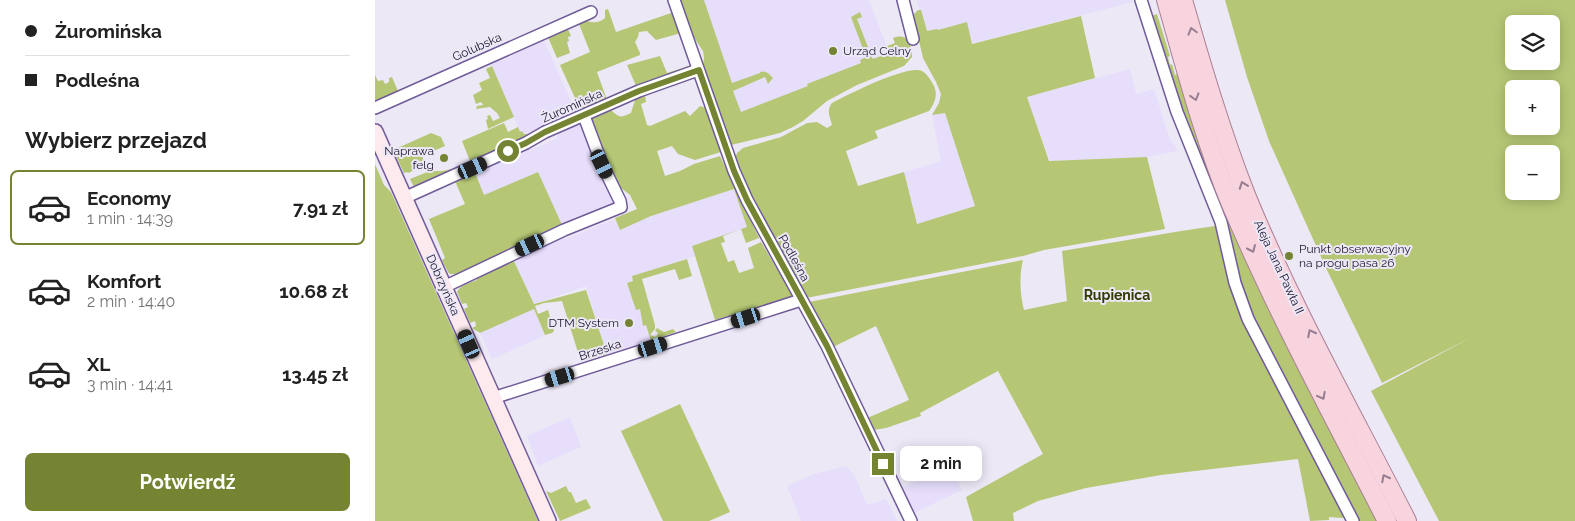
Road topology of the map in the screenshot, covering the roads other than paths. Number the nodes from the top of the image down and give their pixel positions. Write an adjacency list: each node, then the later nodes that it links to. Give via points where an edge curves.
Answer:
1 (674, 0): 8 (street, Podleśna)
2 (903, 0): 7 (street)
3 (1141, 0): 18 (street, via 1177,112 1221,222 1235,283 1248,318)
4 (1166, 0): 19 (main road, Aleja Jana Pawła II, one-way to 19, via 1230,201 1277,307)
5 (1183, 0): 20 (main road, Aleja Jana Pawła II, one-way to 5, via 1274,259 1246,194)
6 (591, 12): 9 (street, Golubska)
7 (913, 39)
8 (699, 70): 10 (street, Żuromińska, via 639,91); 14 (street, Podleśna, via 740,185)
9 (375, 108)
10 (584, 116): 12 (street, Żuromińska); 13 (street, via 621,207)
11 (375, 132): 12 (street, Dobrzyńska)
12 (404, 198): 13 (street, Dobrzyńska)
13 (444, 287): 15 (street, Dobrzyńska)
14 (801, 300): 15 (street, Brzeska); 17 (street, Podleśna, via 827,346)
15 (493, 398): 16 (street, Dobrzyńska)
16 (548, 521)
17 (911, 521)
18 (1353, 521)
19 (1387, 521)
20 (1407, 521)

